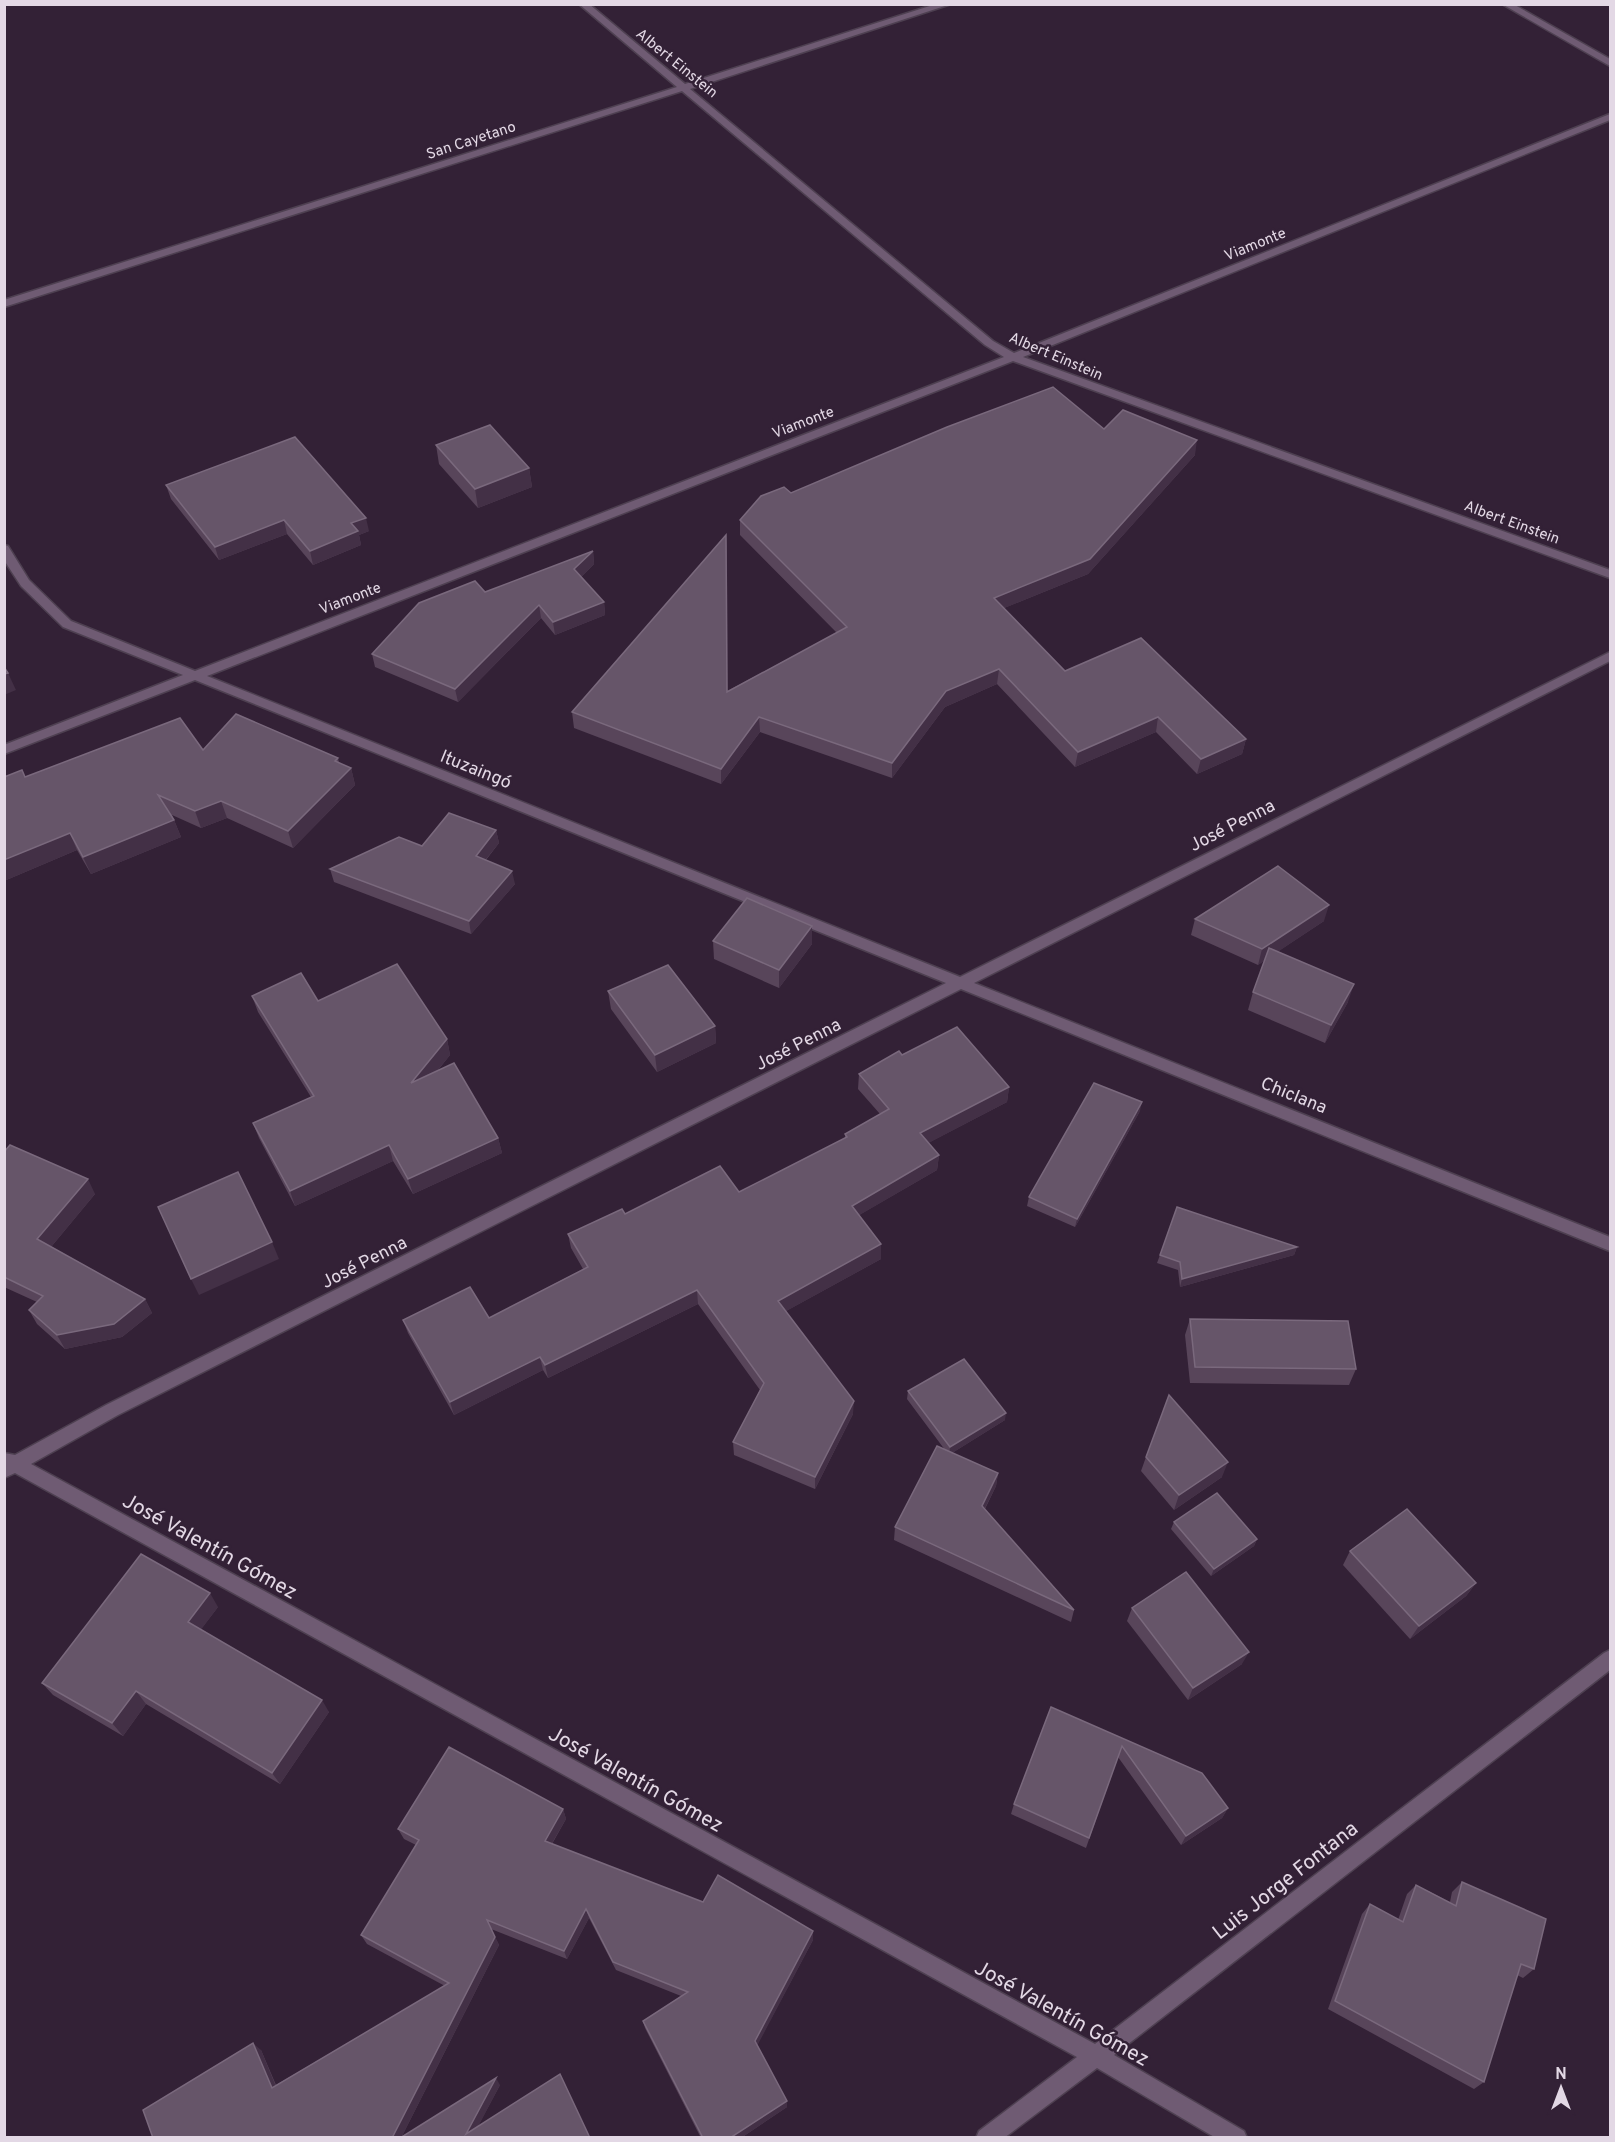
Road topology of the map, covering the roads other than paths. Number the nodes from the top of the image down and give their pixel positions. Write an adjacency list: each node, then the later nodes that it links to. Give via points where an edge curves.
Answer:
1 (583, 4): 5 (street, Albert Einstein)
2 (947, 4): 5 (street, San Cayetano)
3 (1506, 4): 4 (street)
4 (1611, 63)
5 (685, 88): 7 (street, San Cayetano); 8 (street, Albert Einstein, via 989,343)
6 (1611, 117): 8 (street, Viamonte)
7 (4, 304)
8 (1013, 357): 10 (street, Albert Einstein); 12 (street, Viamonte)
9 (4, 549): 12 (street, Ituzaingó, via 25,582 67,624)
10 (1611, 574)
11 (1611, 656): 14 (street, José Penna)
12 (194, 675): 13 (street, Viamonte); 14 (street, Ituzaingó)
13 (4, 750)
14 (964, 983): 15 (street, Chiclana); 16 (street, José Penna)
15 (1611, 1244)
16 (7, 1464): 18 (street, José Valentín Gómez)
17 (1611, 1659): 18 (street, Luis Jorge Fontana)
18 (1096, 2056): 19 (street, Luis Jorge Fontana); 20 (street, José Valentín Gómez)
19 (986, 2138)
20 (1237, 2138)

